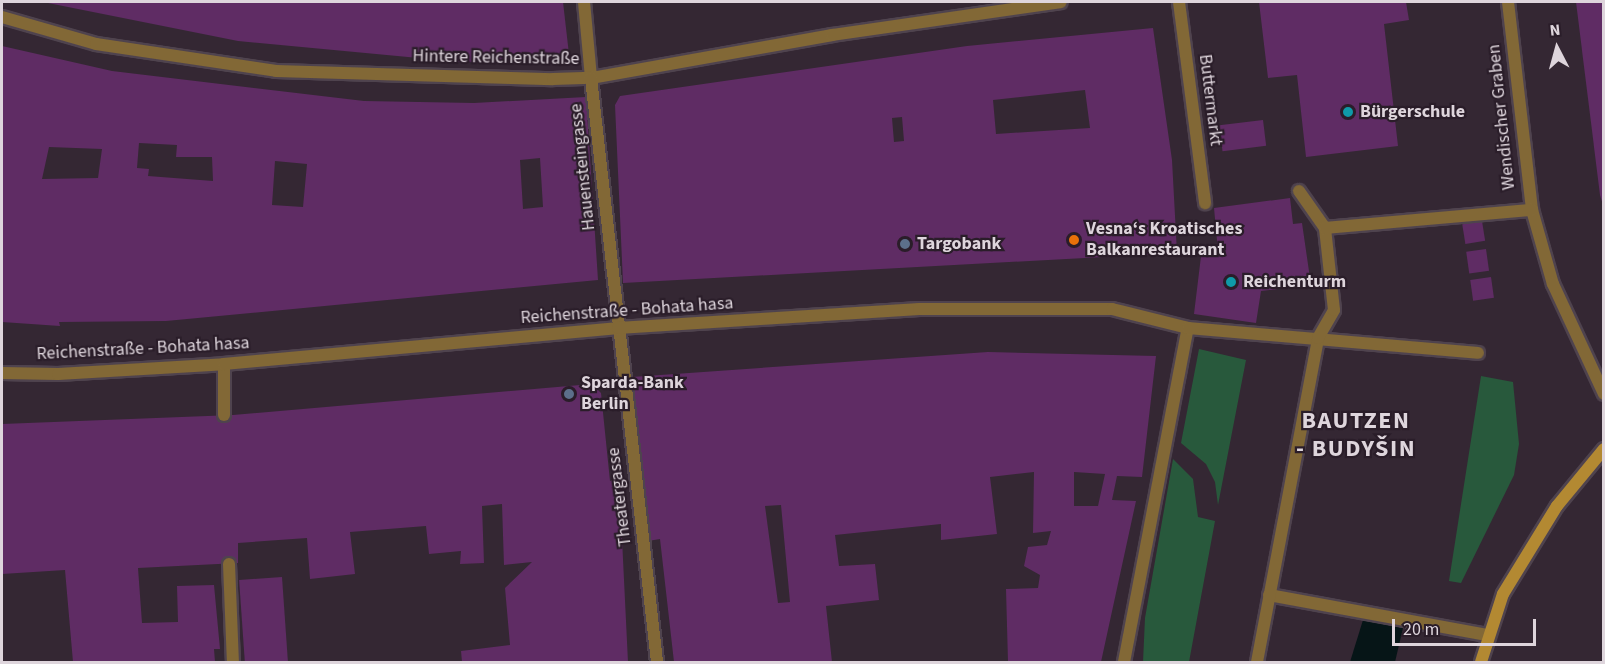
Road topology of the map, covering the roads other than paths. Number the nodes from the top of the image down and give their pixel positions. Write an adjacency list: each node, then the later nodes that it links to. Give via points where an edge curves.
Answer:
1 (584, 2): 6 (street, Hauensteingasse)
2 (1061, 2): 6 (street, Hintere Reichenstraße, via 832,35)
3 (1179, 2): 8 (street, Buttermarkt)
4 (1508, 2): 9 (street, Wendischer Graben)
5 (2, 16): 6 (street, Hintere Reichenstraße, via 96,44 276,71)
6 (591, 78): 11 (street, Hauensteingasse)
7 (1299, 191): 10 (street)
8 (1205, 203)
9 (1532, 210): 10 (street); 17 (street, Wendischer Graben, via 1554,284)
10 (1326, 228): 13 (street, via 1334,310)
11 (618, 328): 12 (street, Reichenstraße - Bohata hasa, via 919,309 1112,309); 15 (street, Reichenstraße - Bohata hasa); 24 (street, Theatergasse)
12 (1188, 328): 13 (street, Reichenstraße - Bohata hasa); 25 (street)
13 (1318, 338): 14 (street, Reichenstraße - Bohata hasa); 21 (street)
14 (1478, 353)
15 (224, 364): 16 (street, Reichenstraße - Bohata hasa, via 58,374); 18 (street)
16 (2, 373)
17 (1604, 393)
18 (224, 415)
19 (1604, 449): 22 (main road, via 1557,506 1526,555 1503,594)
20 (229, 564): 23 (street)
21 (1269, 595): 22 (street); 26 (street)
22 (1488, 636): 27 (main road)
23 (233, 663)
24 (657, 663)
25 (1124, 663)
26 (1257, 663)
27 (1481, 663)

